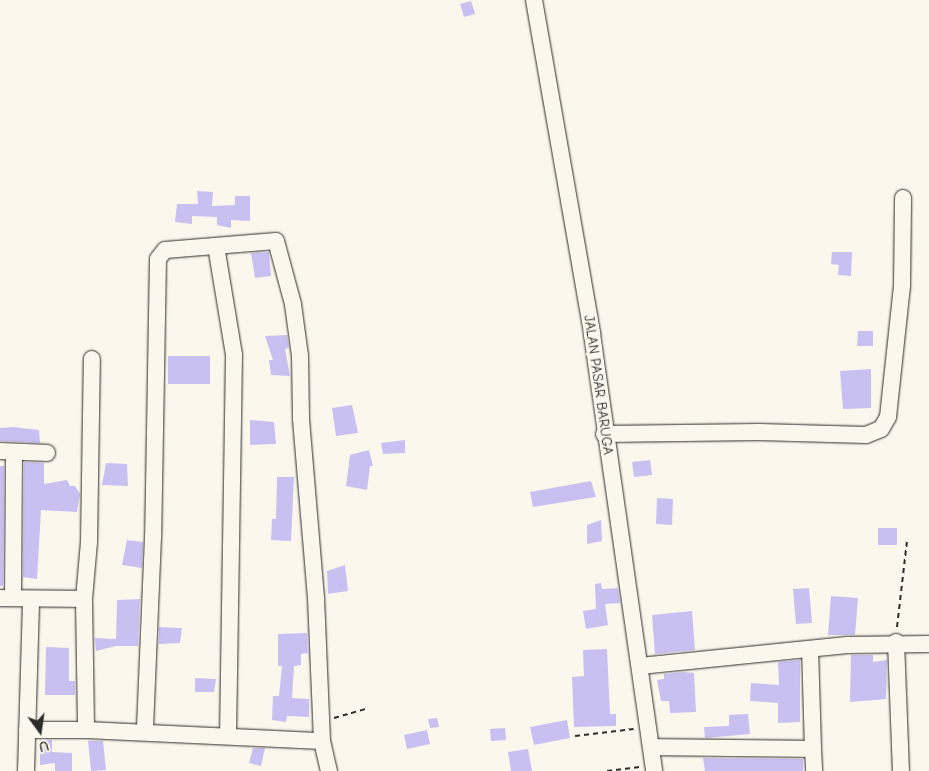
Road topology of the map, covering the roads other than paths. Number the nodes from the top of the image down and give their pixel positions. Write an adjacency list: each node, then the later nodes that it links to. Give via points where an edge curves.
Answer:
1 (534, 0): 5 (street, JALAN PASAR BARUGA, via 592,334)
2 (903, 198): 5 (street, via 902,285 888,417 881,429 866,435 740,432)
3 (216, 246): 17 (street, via 165,250 158,260 153,537); 18 (street, via 234,355); 19 (street, via 276,241 289,285 300,356 301,418 316,598)
4 (92, 359): 10 (street, via 89,542)
5 (604, 434): 14 (street, JALAN PASAR BARUGA)
6 (7, 451): 7 (street); 8 (street)
7 (47, 453)
8 (7, 598): 9 (street)
9 (31, 599): 10 (street); 15 (street)
10 (84, 600): 16 (street)
11 (896, 642): 12 (street); 13 (street); 26 (street)
12 (929, 644)
13 (810, 650): 14 (street); 21 (street)
14 (640, 666): 20 (street, JALAN PASAR BARUGA)
15 (27, 730): 16 (street); 23 (street)
16 (86, 730): 17 (street)
17 (145, 731): 18 (street)
18 (228, 735): 19 (street)
19 (322, 741): 24 (street)
20 (651, 747): 21 (street); 22 (street, JALAN PASAR BARUGA)
21 (814, 749): 25 (street)
22 (653, 768)
23 (26, 771)
24 (329, 771)
25 (814, 771)
26 (901, 771)

